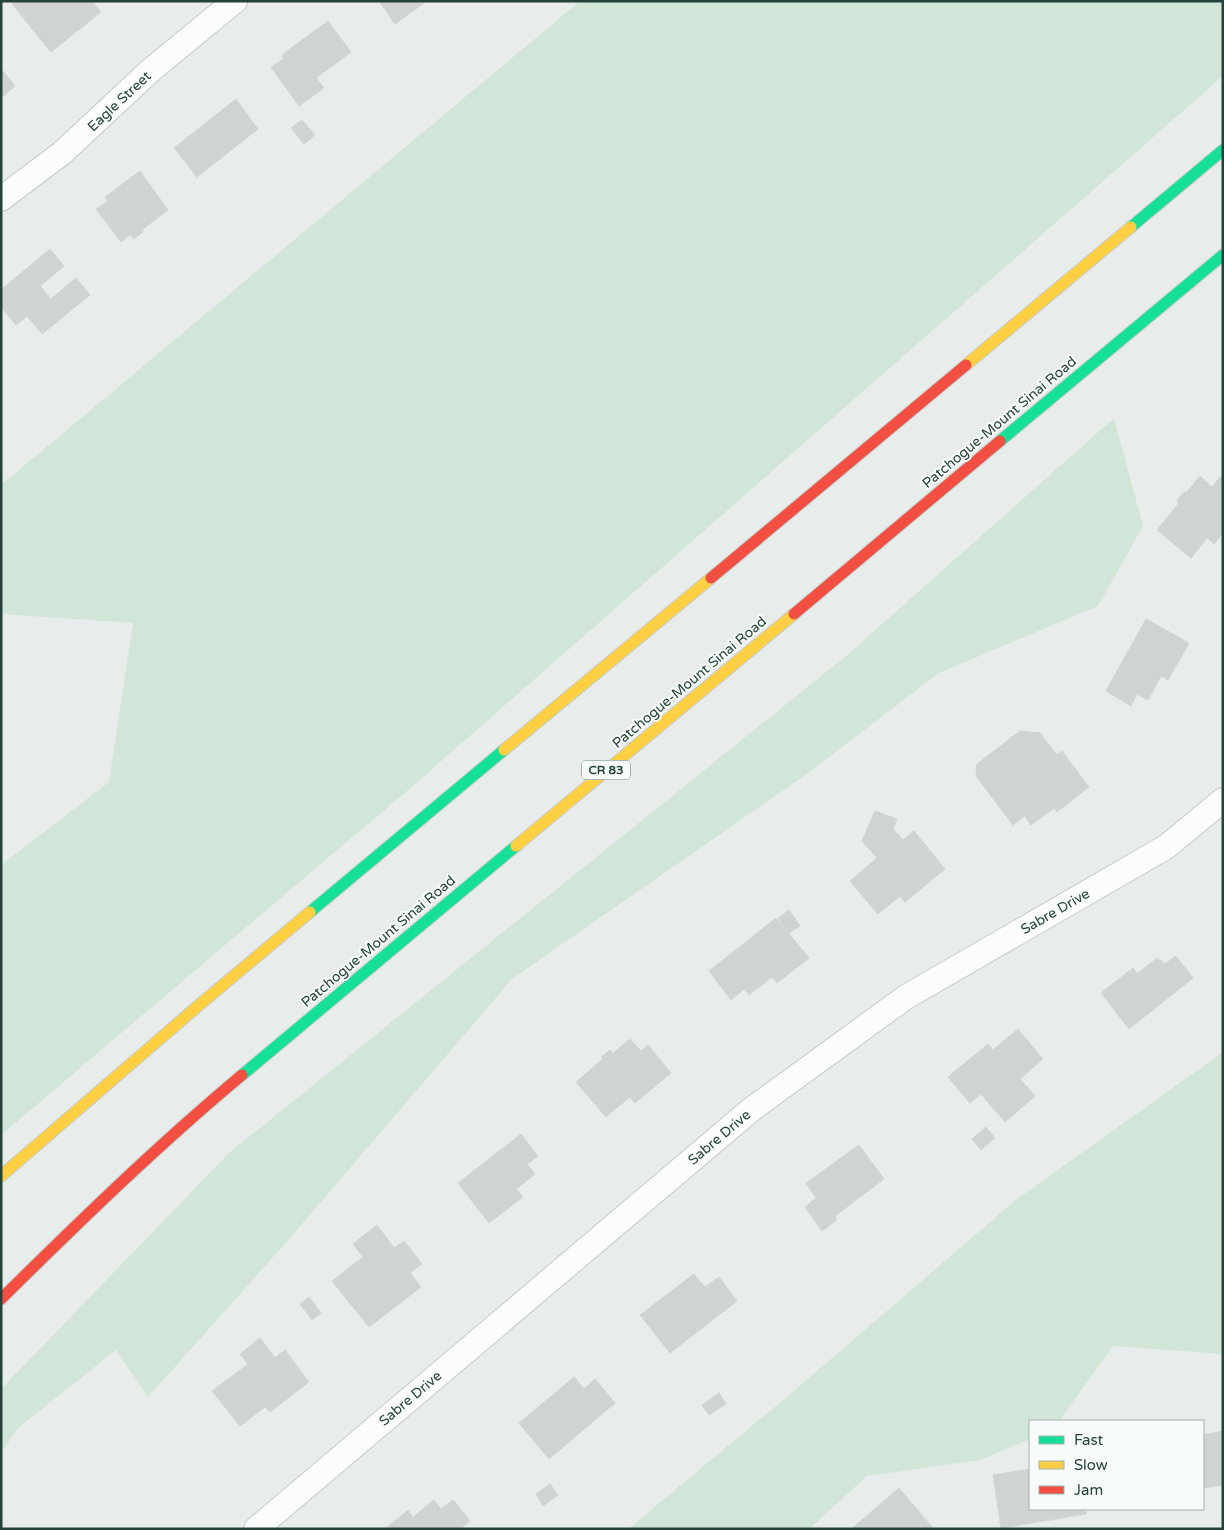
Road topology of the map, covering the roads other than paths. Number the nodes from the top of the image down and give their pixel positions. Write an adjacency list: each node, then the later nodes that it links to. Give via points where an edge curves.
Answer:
1 (235, 1): 3 (street, Eagle Street, via 150,70 62,153)
2 (1223, 150): 6 (highway, via 175,1025)
3 (1, 198)
4 (1223, 255): 7 (highway, Patchogue-Mount Sinai Road / CR 83, via 182,1125)
5 (1223, 800): 8 (street, Sabre Drive, via 1166,847 906,997 752,1109)
6 (1, 1176)
7 (1, 1299)
8 (256, 1529)

